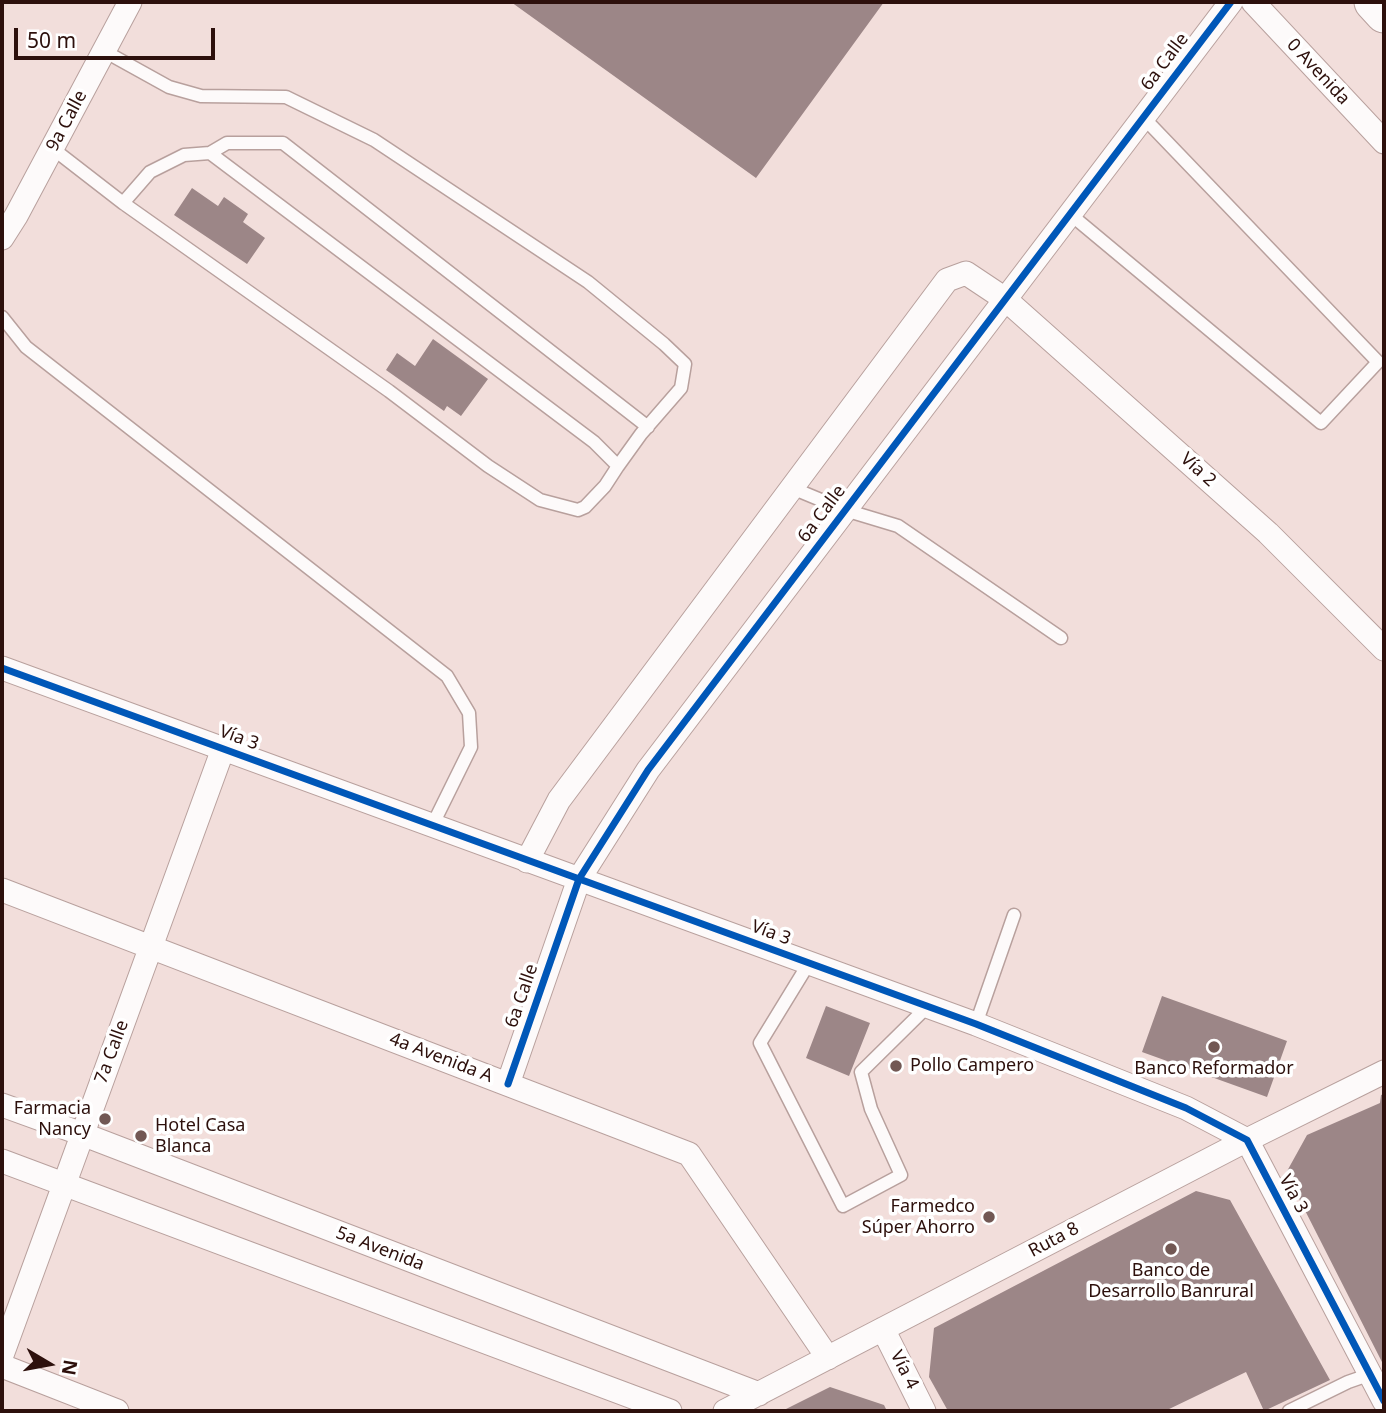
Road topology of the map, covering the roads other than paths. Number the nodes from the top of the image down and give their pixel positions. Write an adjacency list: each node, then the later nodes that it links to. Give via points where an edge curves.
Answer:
1 (130, 2): 6 (street, 9a Calle)
2 (1230, 2): 7 (street, 6a Calle)
3 (1253, 2): 8 (street, 0 Avenida)
4 (1373, 2): 5 (main road)
5 (1384, 14)
6 (103, 51): 9 (street, 9a Calle); 17 (lane, via 169,87 201,96 286,97 374,140 588,282 685,364 681,388)
7 (1143, 117): 13 (street, 6a Calle); 13 (lane, via 1378,362 1321,423)
8 (1384, 142)
9 (52, 148): 11 (lane); 12 (street, 9a Calle)
10 (210, 153): 11 (lane, via 184,155 150,172); 17 (lane, via 227,143 283,143); 18 (lane, via 594,442)
11 (123, 203): 18 (lane, via 540,500 578,510 585,507)
12 (9, 213): 14 (street, 9a Calle)
13 (1070, 214): 15 (street, 6a Calle)
14 (2, 238)
15 (1005, 299): 19 (street, via 966,273 947,280); 20 (street, 6a Calle); 22 (street, Vía 2, via 1268,533)
16 (2, 317): 25 (lane, via 26,347 447,676 469,713 471,747)
17 (648, 427): 18 (lane)
18 (618, 466)
19 (792, 488): 20 (lane); 26 (street, via 559,800)
20 (845, 510): 21 (lane, via 898,526); 27 (street, 6a Calle, via 648,770)
21 (1061, 638)
22 (1384, 649)
23 (2, 668): 24 (street, Vía 3)
24 (223, 749): 25 (street, Vía 3); 30 (street, 7a Calle)
25 (432, 826): 26 (street, Vía 3)
26 (527, 861): 27 (street, Vía 3)
27 (579, 880): 31 (street, Vía 3); 35 (street, 6a Calle)
28 (2, 890): 30 (street, 4a Avenida A)
29 (1014, 915): 33 (lane)
30 (150, 947): 35 (street, 4a Avenida A); 37 (street, 7a Calle)
31 (808, 963): 32 (street, Vía 3); 32 (lane, via 760,1043 843,1206 901,1175 871,1109 861,1072)
32 (928, 1006): 33 (street, Vía 3)
33 (976, 1024): 38 (street, Vía 3, via 1186,1108)
34 (1384, 1072): 38 (street, Ruta 8)
35 (508, 1084): 43 (street, 4a Avenida A, via 689,1154)
36 (2, 1105): 37 (street, 5a Avenida)
37 (82, 1134): 40 (street, 7a Calle); 46 (street, 5a Avenida)
38 (1247, 1140): 41 (street, Ruta 8); 45 (street, Vía 3)
39 (2, 1161): 40 (street)
40 (64, 1183): 42 (street, 7a Calle); 48 (street)
41 (883, 1329): 43 (street, Ruta 8); 50 (street, Vía 4)
42 (2, 1354)
43 (828, 1358): 46 (street, Ruta 8)
44 (2, 1366): 47 (street)
45 (1380, 1389): 51 (lane, via 1348,1382)
46 (758, 1394): 49 (street, Ruta 8)
47 (117, 1411)
48 (670, 1411)
49 (724, 1411)
50 (924, 1411)
51 (1289, 1411)

